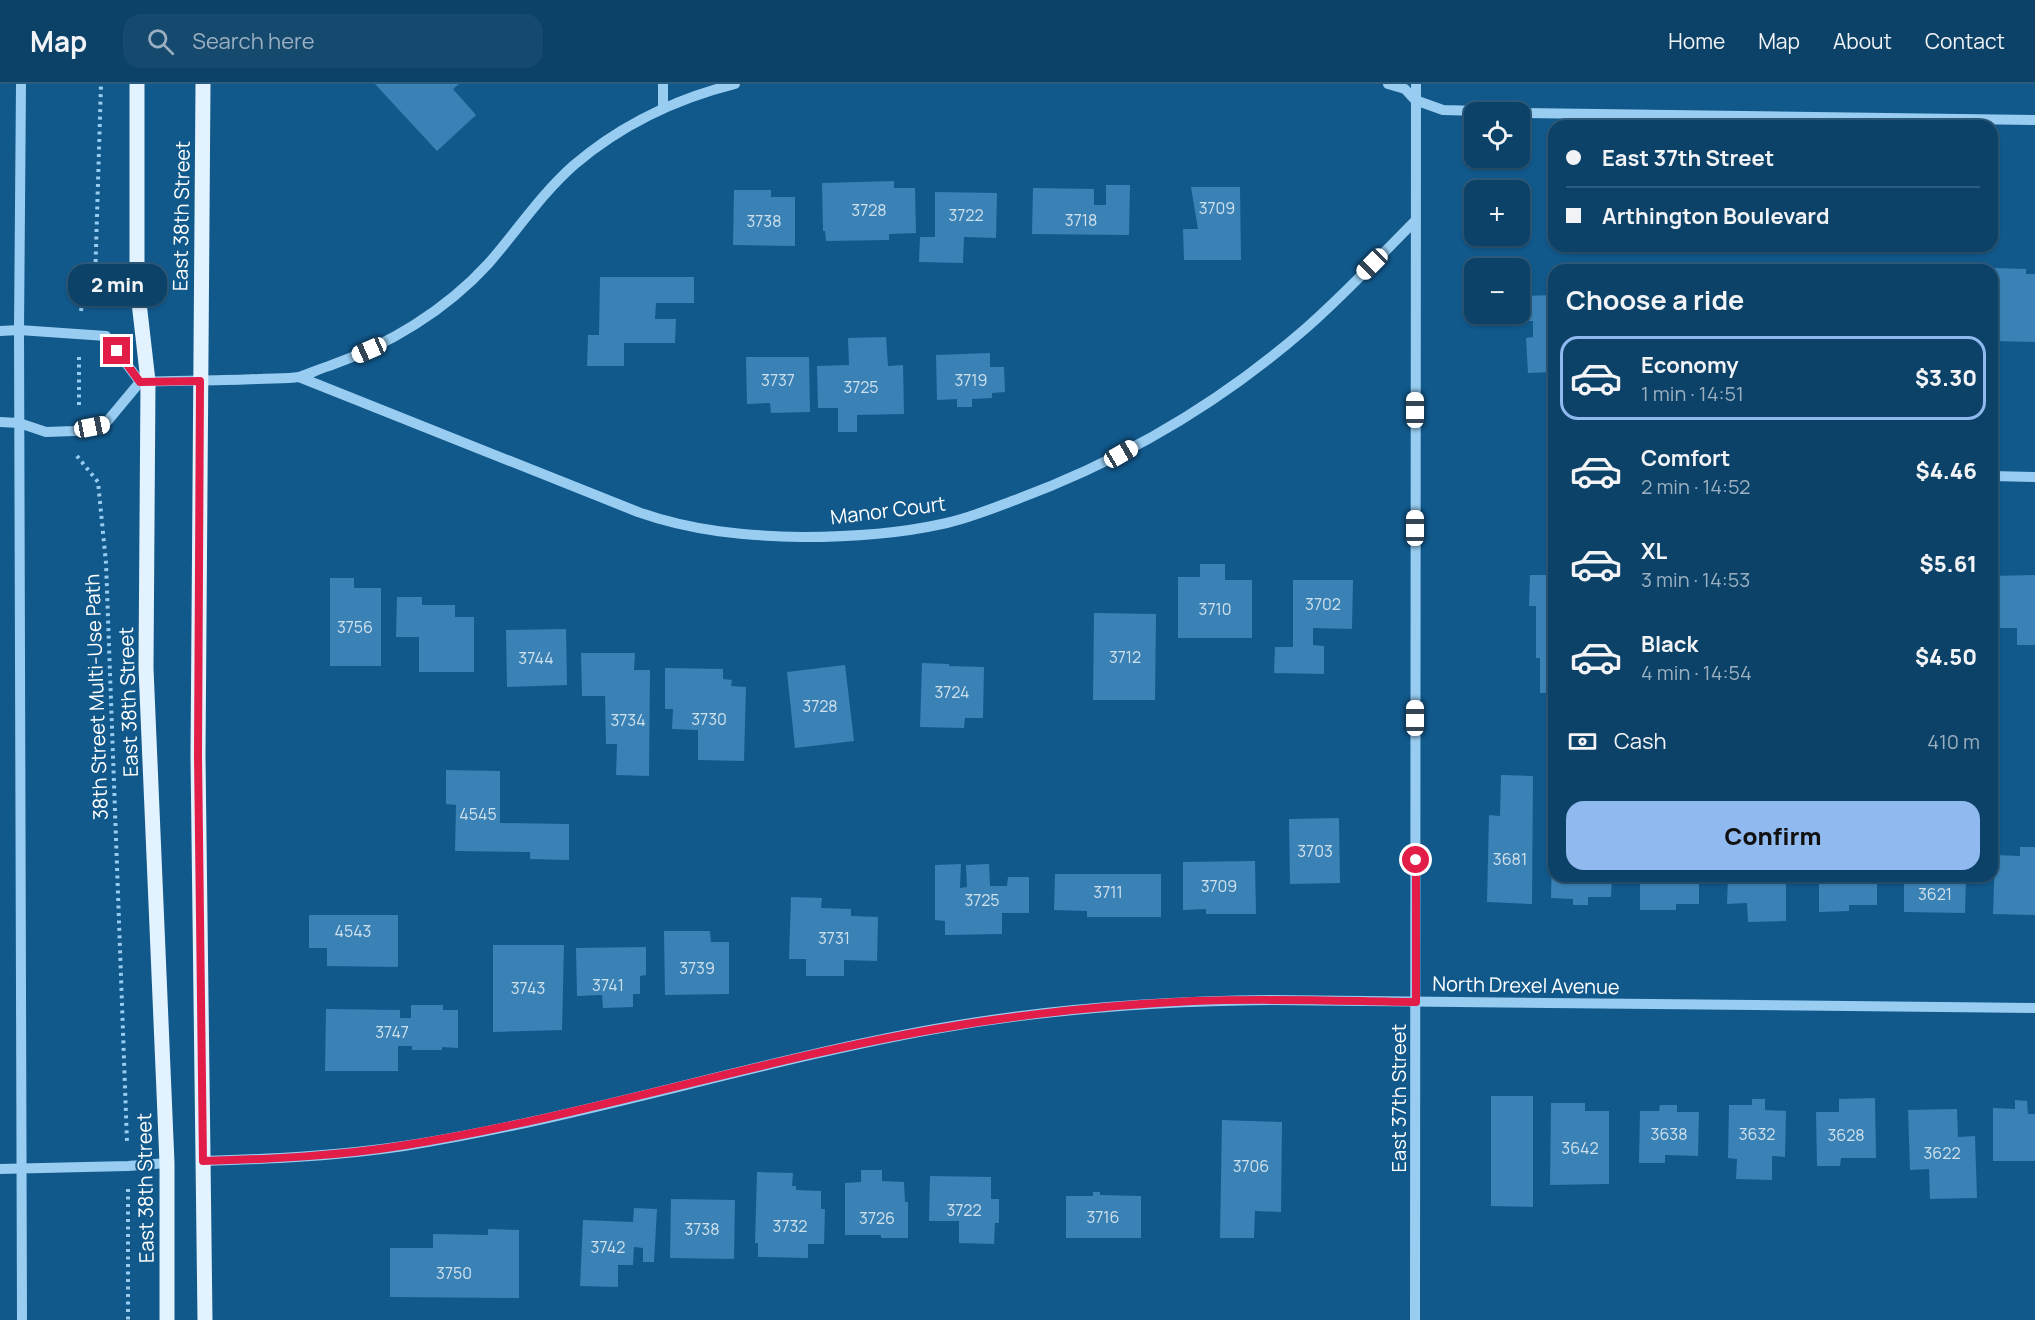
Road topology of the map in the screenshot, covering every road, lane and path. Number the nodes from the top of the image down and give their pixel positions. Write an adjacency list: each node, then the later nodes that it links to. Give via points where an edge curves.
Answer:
1 (21, 84): 15 (street)
2 (101, 84): 17 (path, 38th Street Multi-Use Path, via 95,281 82,304)
3 (137, 84): 19 (main road, East 38th Street, via 137,285)
4 (203, 84): 20 (main road, East 38th Street)
5 (663, 84): 10 (street)
6 (735, 84): 10 (street)
7 (1388, 84): 9 (street, via 1405,89)
8 (1416, 84): 9 (street, East 37th Street)
9 (1415, 100): 11 (street, via 1449,111); 14 (street, East 37th Street)
10 (663, 108): 18 (street, via 615,134 574,164 488,264 423,320 362,354)
11 (1464, 111)
12 (1530, 112): 13 (street)
13 (2035, 120)
14 (1415, 221): 18 (street, Manor Court, via 1306,328 1238,382 1181,420 1052,486 927,527 818,537 742,535 684,527); 26 (street, East 37th Street)
15 (19, 330): 16 (street); 17 (street); 22 (street)
16 (0, 331)
17 (78, 334): 19 (street, via 106,336); 23 (path, 38th Street Multi-Use Path)
18 (298, 377): 20 (street)
19 (144, 381): 20 (street); 23 (street, via 105,424); 29 (main road, East 38th Street, via 146,669)
20 (200, 381): 28 (main road, East 38th Street, via 198,756)
21 (0, 422): 22 (street)
22 (19, 423): 23 (street, via 46,432); 32 (street)
23 (79, 430): 30 (path, 38th Street Multi-Use Path, via 77,457 98,482 106,563)
24 (1998, 476): 25 (street)
25 (2035, 477)
26 (1416, 1002): 27 (street, North Drexel Avenue); 28 (street, North Drexel Avenue, via 1195,1001 1011,1017 857,1044 403,1146 318,1156); 37 (street, East 37th Street)
27 (2035, 1008)
28 (203, 1161): 36 (main road, East 38th Street)
29 (167, 1163): 30 (street); 35 (main road, East 38th Street)
30 (128, 1166): 32 (street); 34 (path, 38th Street Multi-Use Path)
31 (0, 1169): 32 (street)
32 (23, 1169): 33 (street)
33 (22, 1320)
34 (128, 1320)
35 (167, 1320)
36 (205, 1320)
37 (1415, 1320)

